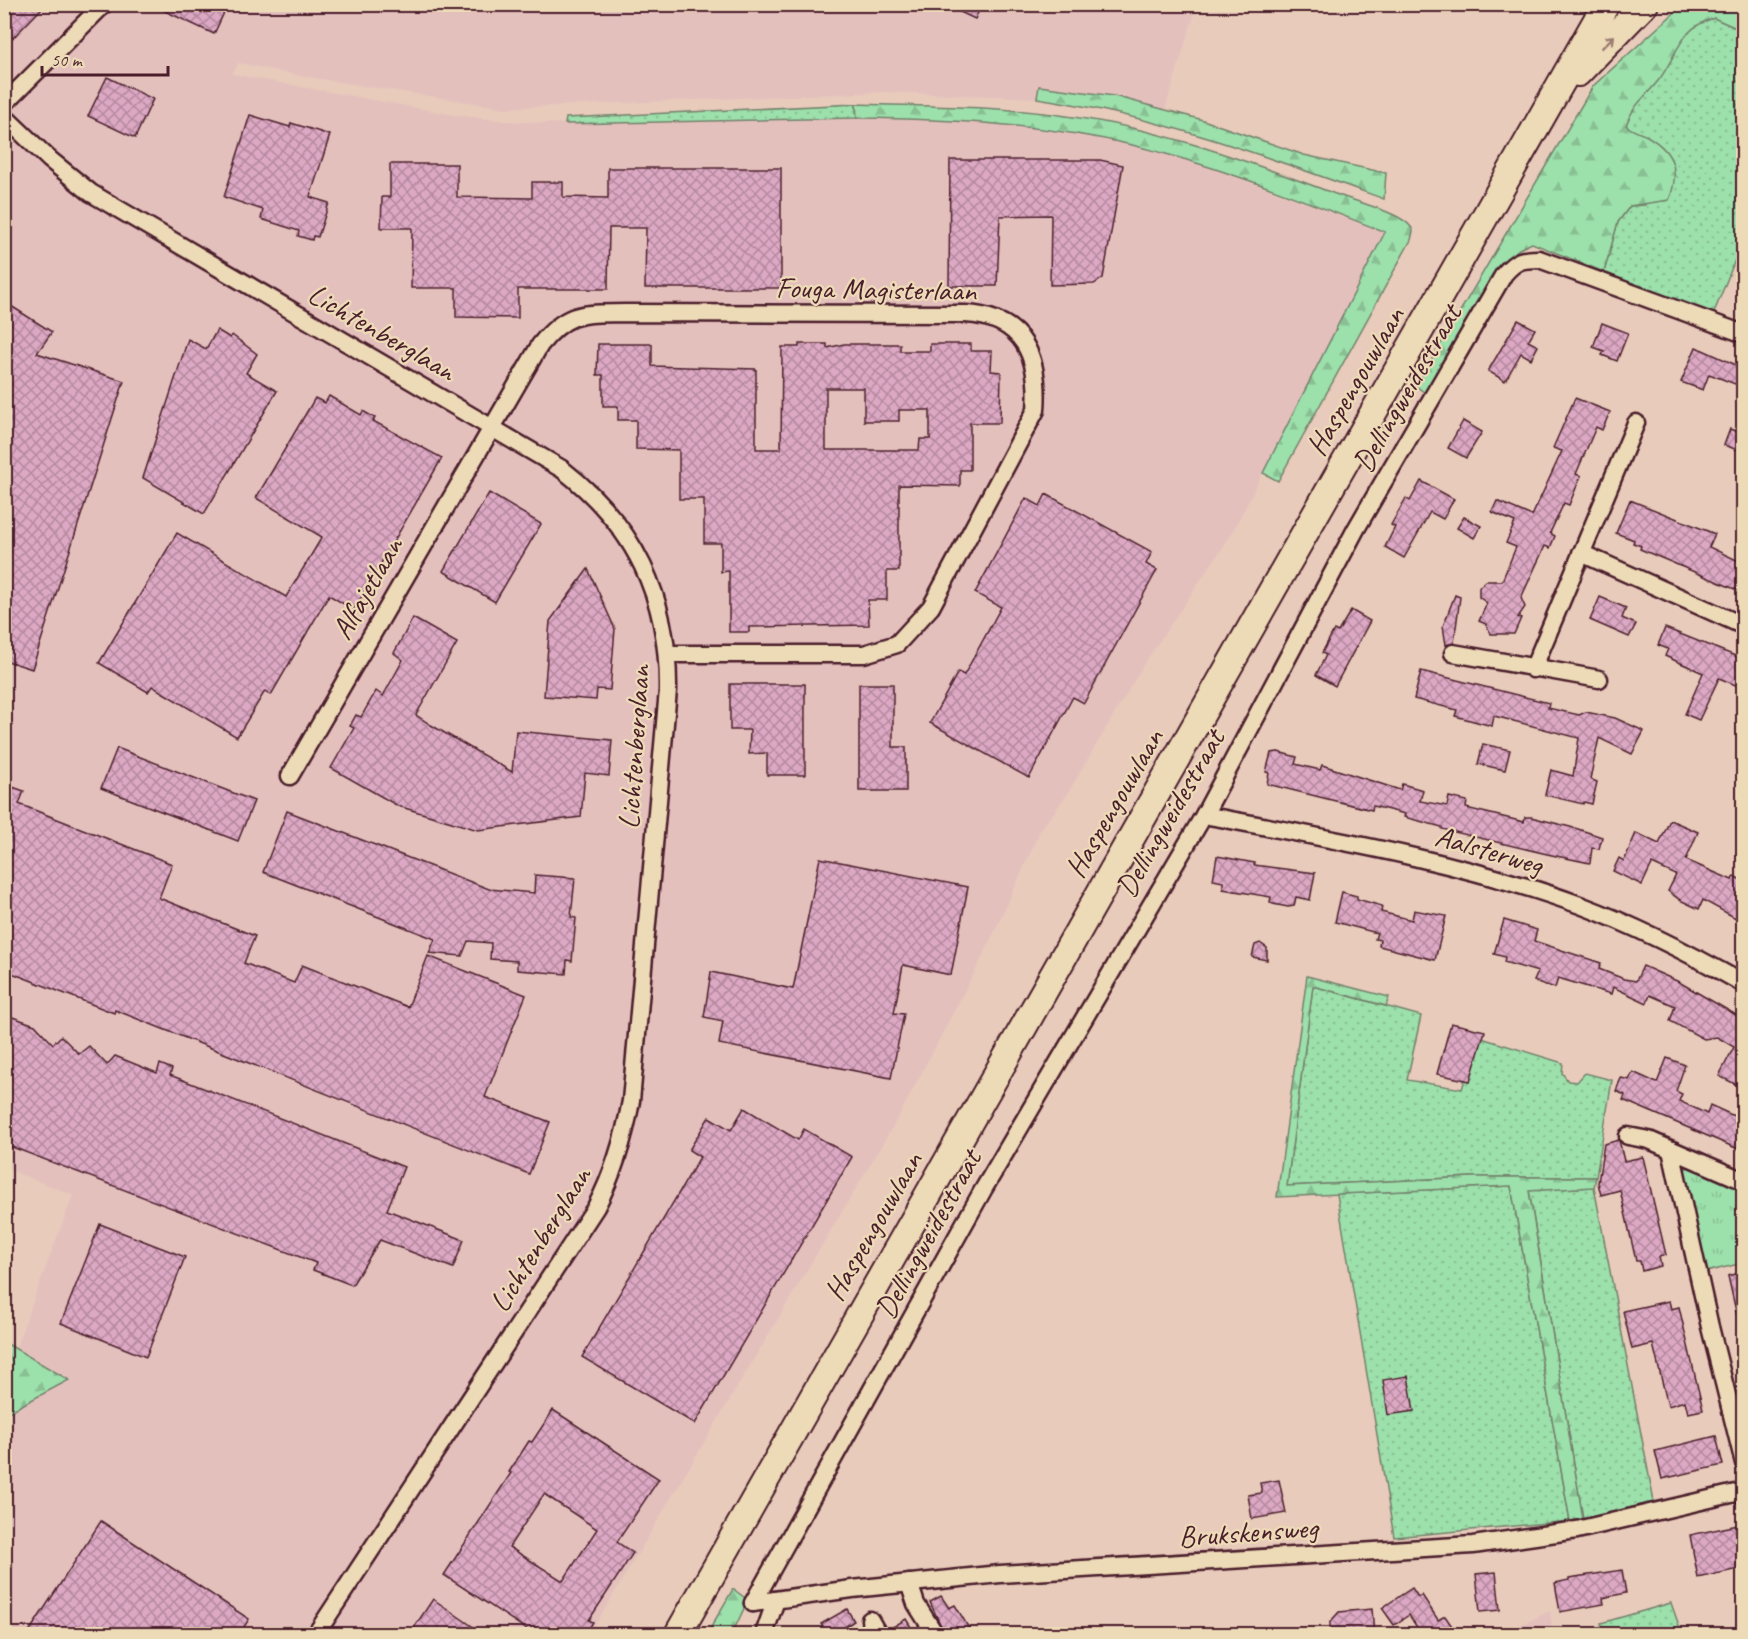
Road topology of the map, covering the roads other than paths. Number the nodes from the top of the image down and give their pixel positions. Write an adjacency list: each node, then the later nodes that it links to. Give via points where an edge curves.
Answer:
1 (104, 4): 5 (street)
2 (1606, 4): 4 (main road, Haspengouwlaan)
3 (1645, 4): 4 (main road, one-way to 3)
4 (1552, 98): 29 (main road, Haspengouwlaan)
5 (4, 105)
6 (4, 116): 9 (street, Lichtenberglaan, via 91,193)
7 (1743, 334): 17 (street, Dellingweidestraat, via 1539,259 1514,262 1356,529)
8 (1636, 423): 10 (street)
9 (491, 428): 13 (street, Lichtenberglaan, via 562,469 589,490 610,515 646,570 662,614); 13 (street, Fouga Magisterlaan, via 540,345 562,322 579,315 973,314 997,319 1026,345 1038,382 1036,410 931,607 904,639 889,649 864,654); 16 (street, Alfajetlaan)
10 (1581, 554): 11 (street); 14 (street)
11 (1743, 626)
12 (1453, 653): 14 (street)
13 (669, 654): 28 (street, Lichtenberglaan, via 631,1101 612,1176 596,1207)
14 (1533, 669): 15 (street)
15 (1599, 679)
16 (290, 776)
17 (1204, 815): 18 (street, Aalsterweg, via 1383,850 1534,890 1631,927); 26 (street, Dellingweidestraat, via 1006,1150)
18 (1743, 984)
19 (1628, 1136): 20 (street)
20 (1671, 1150): 21 (street); 22 (street)
21 (1743, 1181)
22 (1743, 1463)
23 (1743, 1491): 24 (street, Brukskensweg, via 1577,1530 1473,1545)
24 (909, 1583): 25 (street, Brukskensweg); 32 (street)
25 (776, 1600): 26 (street, Brukskensweg); 30 (street)
26 (753, 1603)
27 (870, 1620): 31 (street)
28 (316, 1635)
29 (678, 1635)
30 (764, 1635)
31 (878, 1635)
32 (934, 1635)

